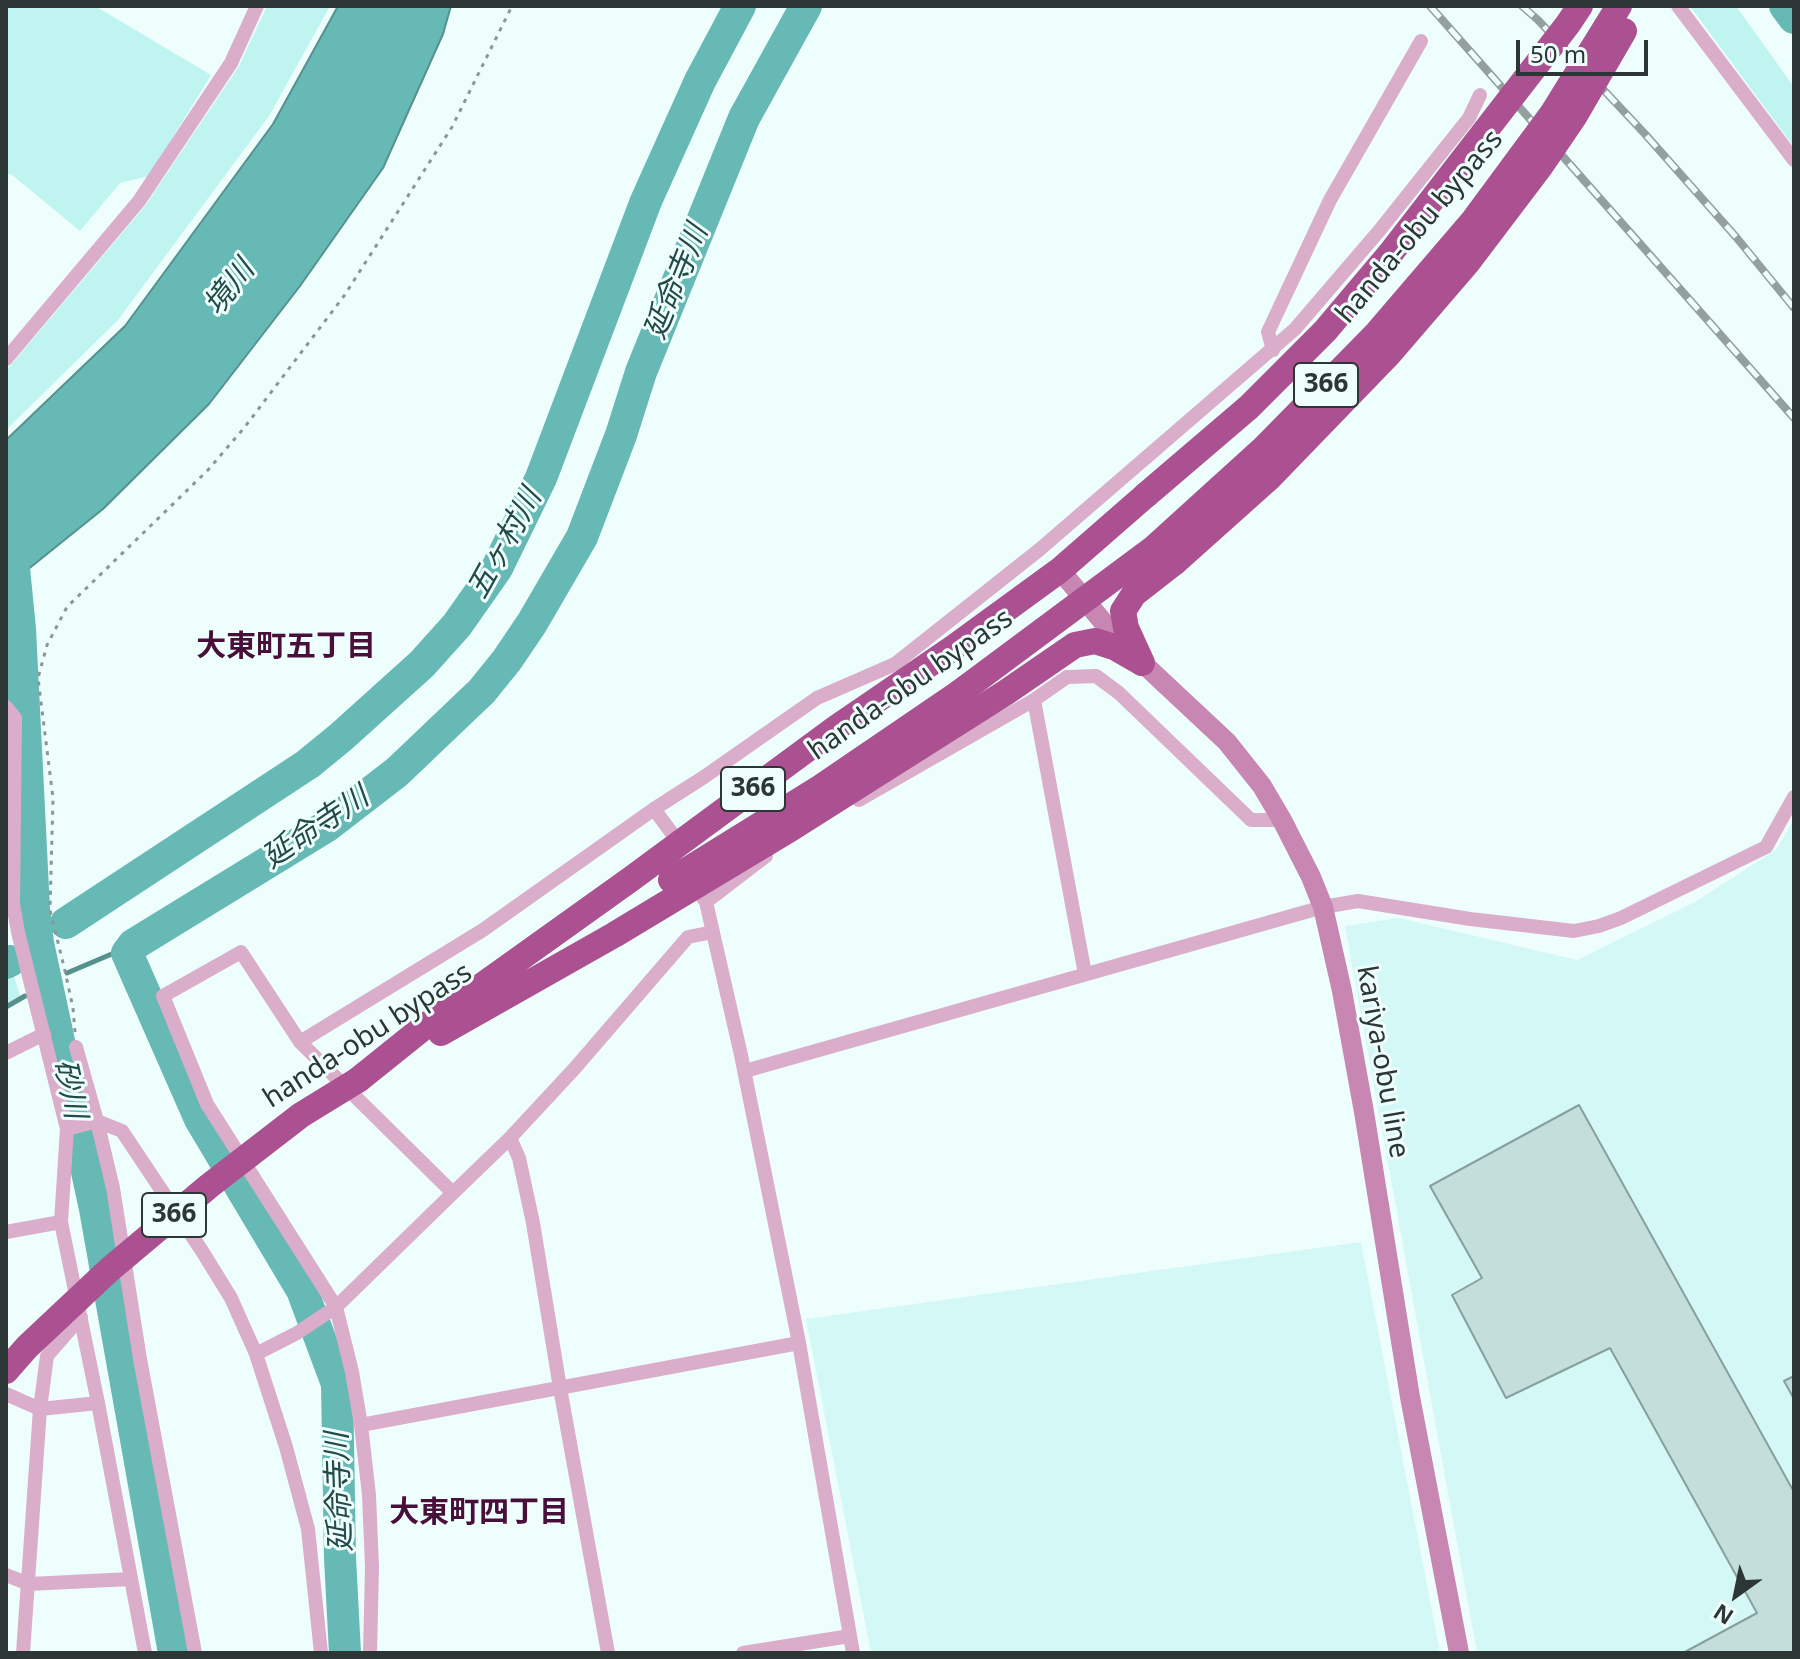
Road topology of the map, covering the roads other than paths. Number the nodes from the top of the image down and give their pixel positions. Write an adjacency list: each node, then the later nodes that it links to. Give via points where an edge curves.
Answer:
1 (257, 6): 10 (street, via 231,63 139,201)
2 (1580, 6): 11 (highway, 366, bridge, via 1325,331 1249,407)
3 (1619, 6): 27 (highway, handa-obu bypass / 366, bridge, via 1552,114 1473,221 1377,333 1262,450 1154,548 959,693 821,787)
4 (1636, 6): 12 (highway, 366, bridge, via 1574,117 1468,262 1388,355 1270,477 1134,594 1123,611)
5 (1678, 6): 8 (street)
6 (1421, 41): 9 (street, via 1330,200 1268,332)
7 (1480, 95): 9 (street, via 1469,118 1379,231)
8 (1794, 160)
9 (1273, 350): 16 (street, via 1039,550 895,664 817,698)
10 (6, 359)
11 (1060, 570): 12 (main road, kariya-obu line); 27 (highway, 366, via 424,1027)
12 (1142, 663): 17 (main road, kariya-obu line, via 1227,742); 27 (highway, 366, via 1095,641 1075,645 790,829)
13 (1034, 700): 17 (street, via 1067,677 1096,676 1251,820); 20 (street, via 774,850 704,899); 21 (street)
14 (6, 707): 22 (street, via 15,718 13,904)
15 (1794, 797): 19 (street, via 1766,847 1599,926 1574,931 1358,901)
16 (654, 809): 18 (street); 23 (street, via 483,930)
17 (1282, 820): 19 (main road, kariya-obu line)
18 (671, 832)
19 (1323, 907): 21 (street); 56 (main road, kariya-obu line)
20 (713, 932): 26 (street); 30 (street, via 688,937)
21 (1085, 974): 26 (street)
22 (44, 1034): 25 (street); 29 (street)
23 (300, 1042): 31 (street); 34 (street, via 241,952 163,996 207,1104)
24 (76, 1047): 28 (street)
25 (6, 1053)
26 (745, 1071): 36 (street)
27 (358, 1080): 38 (highway, handa-obu bypass / 366, bridge, via 301,1115 209,1186 109,1270)
28 (96, 1121): 29 (street); 37 (street, via 122,1131 224,1286); 50 (street, via 113,1188)
29 (68, 1129): 32 (street)
30 (510, 1138): 31 (street); 39 (street, via 533,1223)
31 (453, 1193): 34 (street)
32 (61, 1222): 33 (street); 35 (street)
33 (6, 1232)
34 (335, 1307): 37 (street); 43 (street)
35 (81, 1317): 41 (street); 42 (street, via 47,1356)
36 (799, 1343): 39 (street); 47 (street)
37 (256, 1354): 51 (street, via 308,1529)
38 (6, 1371)
39 (560, 1388): 43 (street); 53 (street)
40 (6, 1394): 42 (street)
41 (98, 1403): 42 (street); 45 (street)
42 (40, 1409): 46 (street)
43 (361, 1425): 52 (street, via 372,1567)
44 (6, 1575): 46 (street)
45 (131, 1579): 46 (street); 49 (street)
46 (29, 1584): 48 (street)
47 (850, 1636): 54 (street); 55 (street)
48 (23, 1653)
49 (145, 1653)
50 (195, 1653)
51 (321, 1653)
52 (370, 1653)
53 (608, 1653)
54 (743, 1653)
55 (853, 1653)
56 (1459, 1653)

